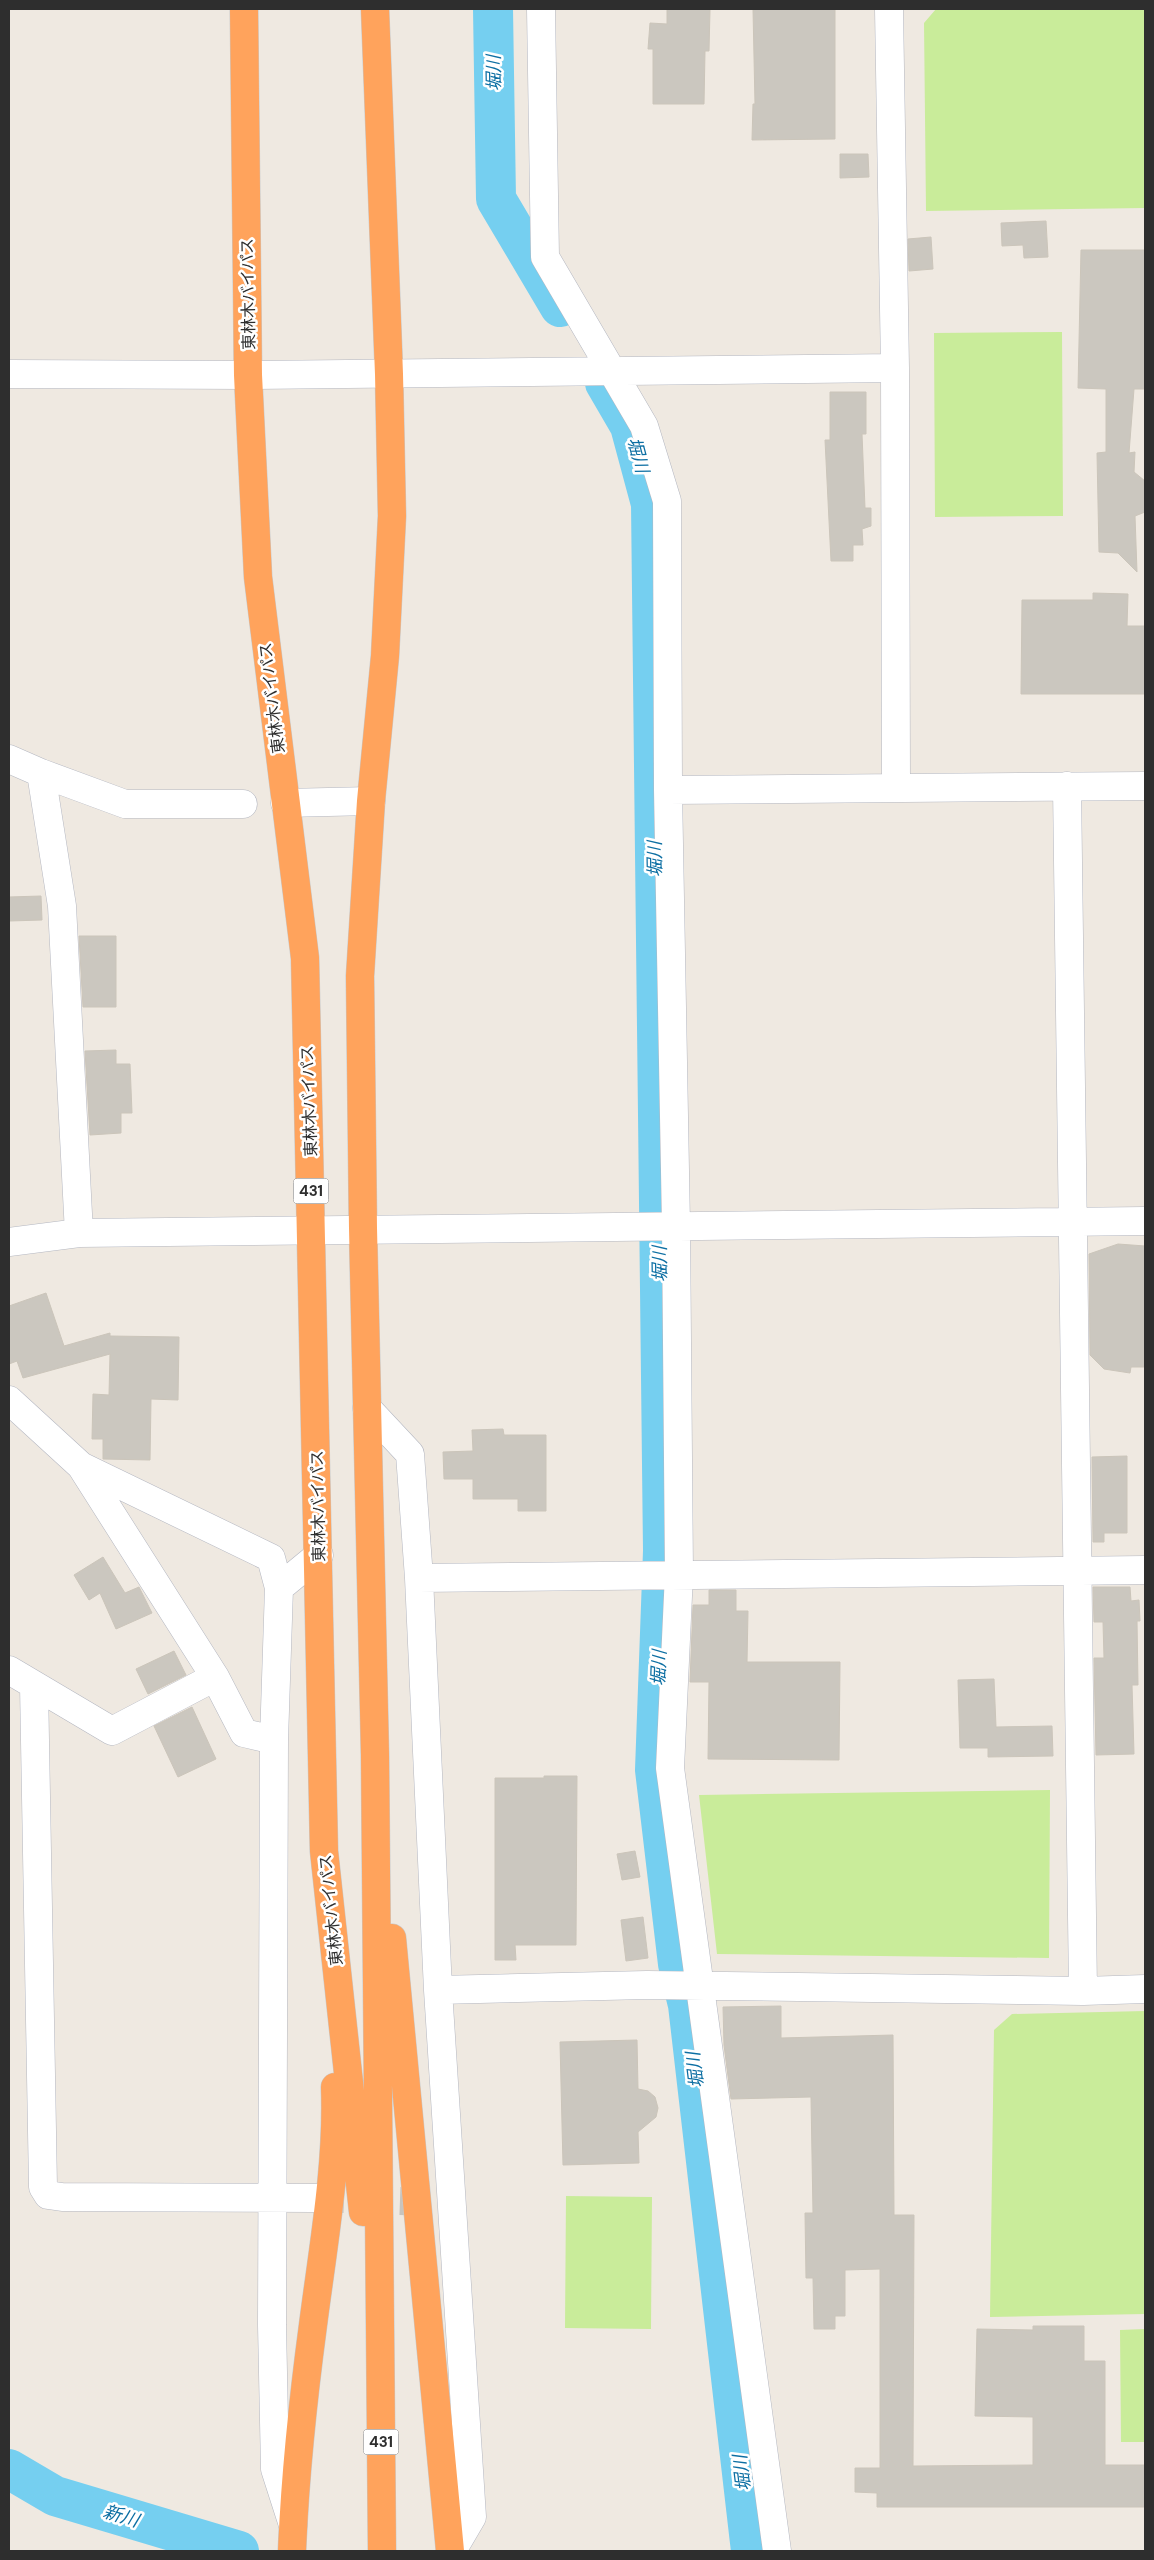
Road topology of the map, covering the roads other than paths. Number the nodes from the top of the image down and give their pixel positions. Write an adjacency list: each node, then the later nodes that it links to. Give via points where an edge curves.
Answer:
1 (244, 9): 9 (highway, 東林木バイパス / 431)
2 (375, 9): 8 (highway, 東林木バイパス / 431)
3 (542, 9): 6 (street, via 545,257)
4 (889, 9): 5 (street)
5 (895, 368): 6 (street); 12 (street)
6 (612, 371): 8 (street); 15 (street, via 644,426 667,501)
7 (9, 374): 9 (street)
8 (390, 374): 9 (street); 16 (highway, 東林木バイパス / 431, via 392,516 385,656)
9 (248, 375): 18 (highway, 東林木バイパス / 431, via 258,577)
10 (9, 759): 11 (street)
11 (41, 773): 17 (street, via 125,804); 24 (street, via 62,906)
12 (896, 786): 13 (street); 15 (street)
13 (1067, 786): 14 (street); 19 (street)
14 (1145, 786)
15 (668, 790): 21 (street)
16 (371, 801): 18 (street); 22 (highway, 東林木バイパス / 431, via 360,976)
17 (243, 804)
18 (284, 804): 23 (highway, 東林木バイパス / 431, via 305,958)
19 (1071, 1220): 20 (street); 21 (street); 31 (street)
20 (1145, 1221)
21 (676, 1226): 22 (street); 32 (street)
22 (362, 1228): 23 (street); 27 (highway, 東林木バイパス / 431)
23 (312, 1230): 24 (street); 29 (highway, 東林木バイパス / 431)
24 (79, 1233): 25 (street)
25 (9, 1242)
26 (9, 1400): 28 (street)
27 (367, 1408): 33 (street, via 410,1454); 39 (highway, 東林木バイパス / 431)
28 (82, 1466): 34 (street, via 271,1558); 36 (street)
29 (319, 1555): 34 (street); 40 (highway, 東林木バイパス / 431)
30 (1145, 1570): 31 (street)
31 (1076, 1571): 32 (street); 44 (street)
32 (678, 1574): 33 (street); 41 (street, via 670,1768)
33 (419, 1578): 43 (street)
34 (279, 1588): 38 (street)
35 (9, 1670): 37 (street)
36 (215, 1677): 37 (street, via 112,1732); 38 (street, via 244,1733)
37 (34, 1685): 45 (street, via 43,2187 48,2195 62,2198)
38 (274, 1740): 45 (street)
39 (375, 1755): 47 (highway, 東林木バイパス / 431); 50 (highway)
40 (324, 1851): 47 (highway, 東林木バイパス / 431); 48 (highway, via 335,2106 327,2221 303,2395)
41 (699, 1986): 43 (street); 44 (street); 51 (street)
42 (1145, 1989): 44 (street)
43 (438, 1990): 50 (street, via 440,2202 472,2517)
44 (1083, 1991)
45 (272, 2197): 46 (street); 48 (street, via 274,2470)
46 (316, 2198)
47 (380, 2373): 49 (highway, 東林木バイパス / 431)
48 (293, 2543)
49 (382, 2551)
50 (451, 2551)
51 (777, 2551)

